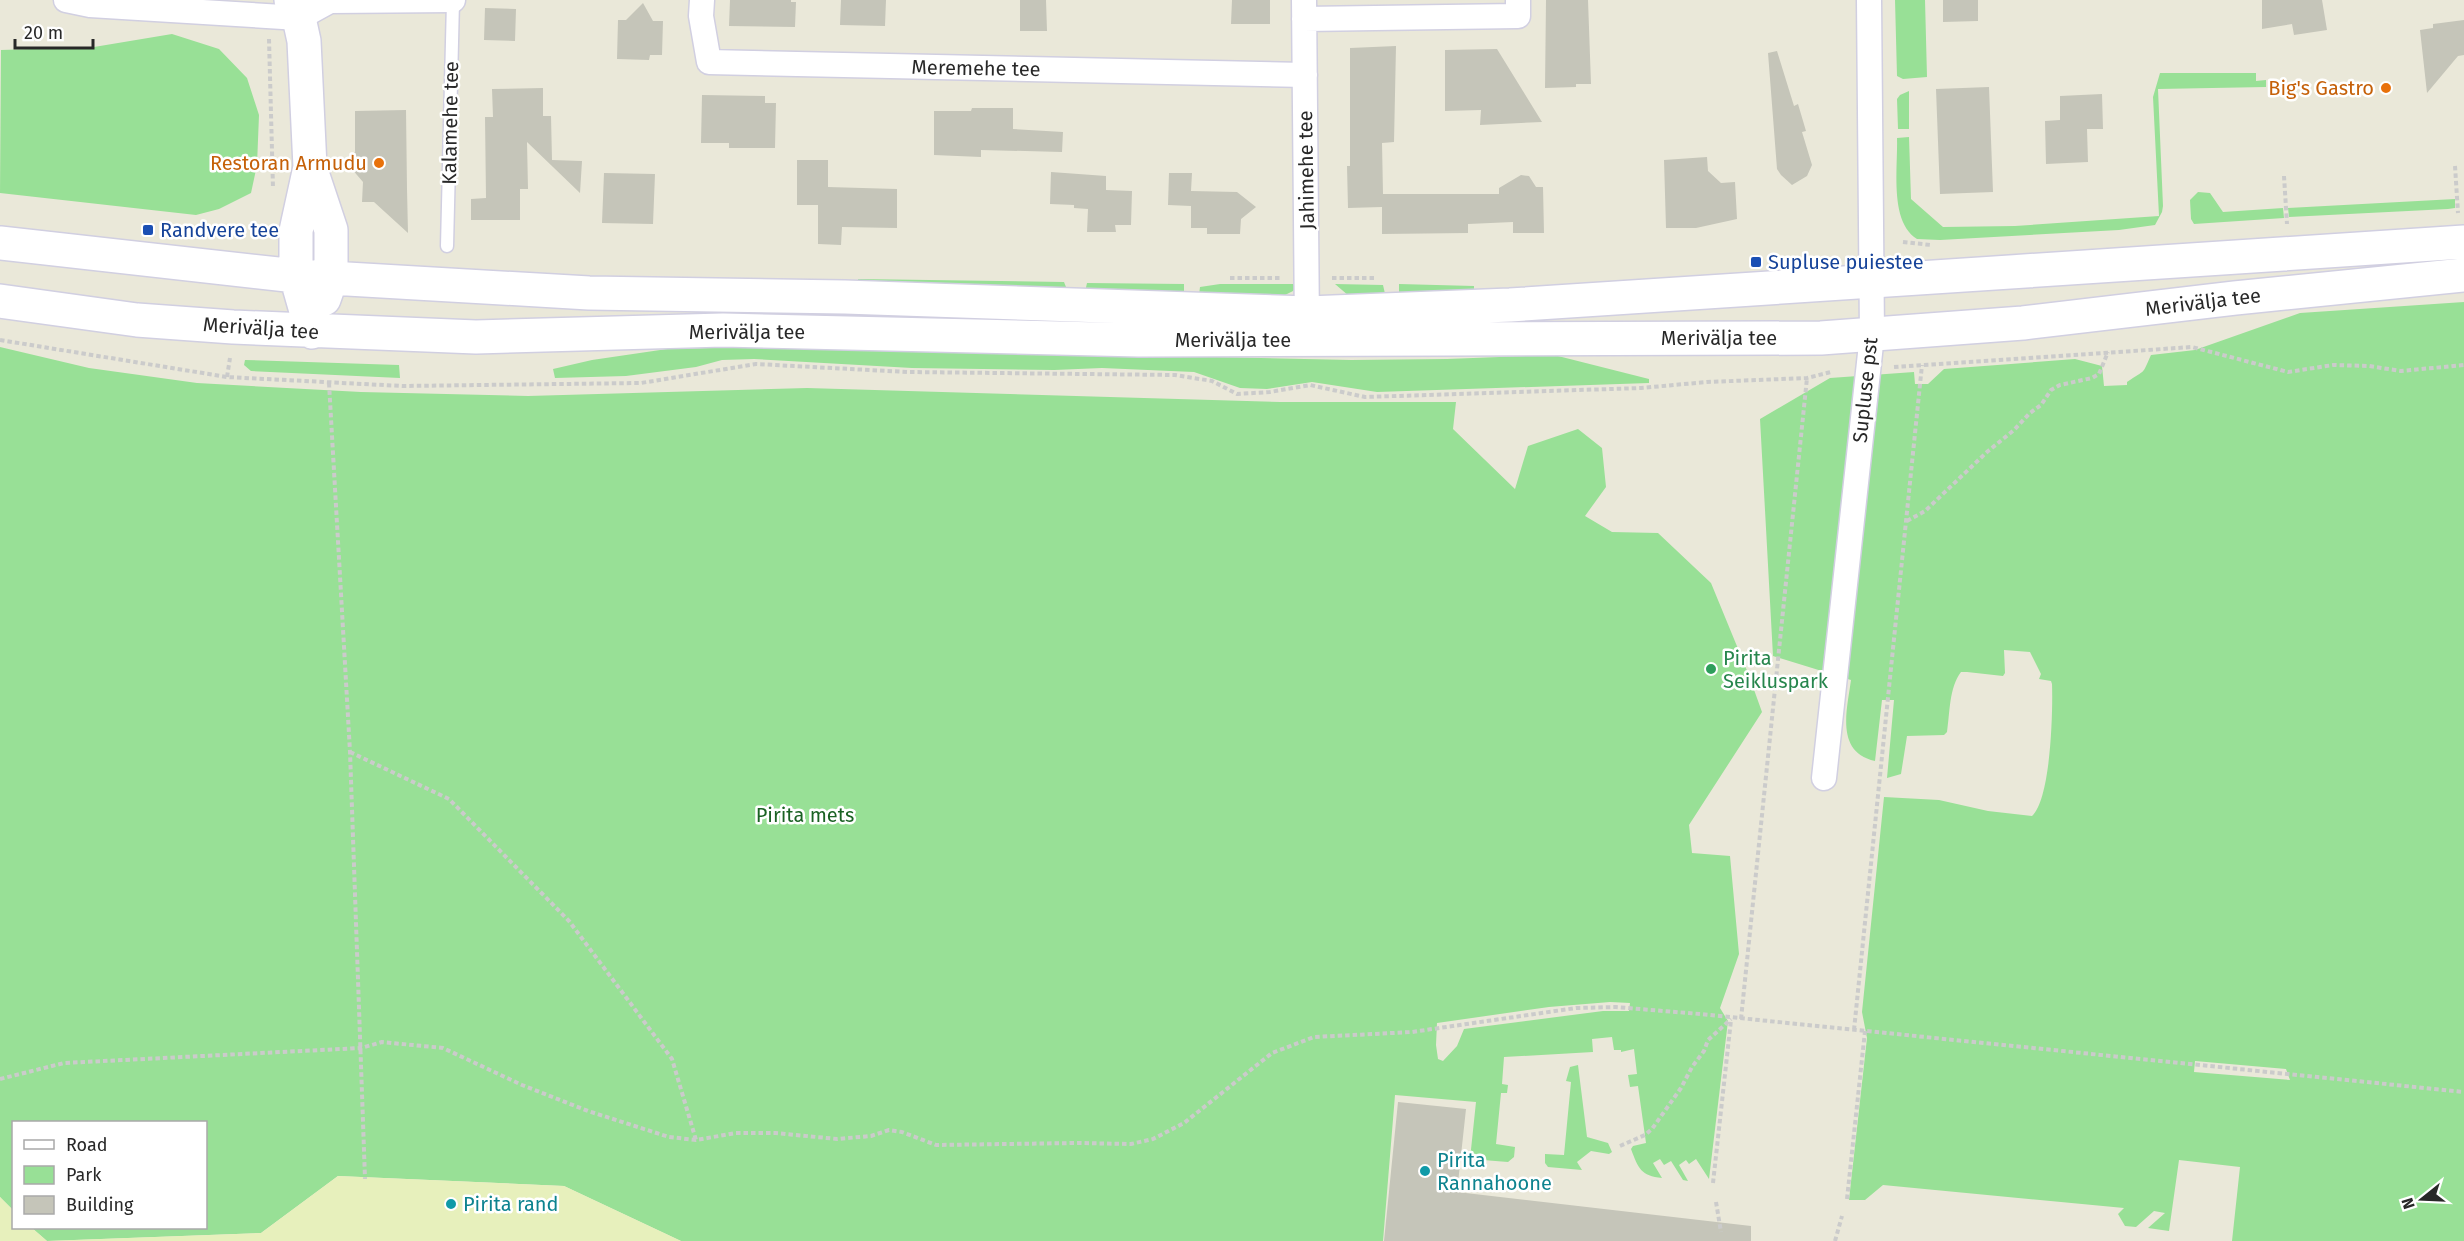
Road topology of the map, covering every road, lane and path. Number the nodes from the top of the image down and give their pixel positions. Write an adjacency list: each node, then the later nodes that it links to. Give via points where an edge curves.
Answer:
1 (66, 0): 7 (street, via 90,5)
2 (453, 0): 7 (street, via 330,1); 16 (lane, Kalamehe tee)
3 (702, 0): 8 (street, Meremehe tee, via 709,62)
4 (1518, 0): 6 (street, via 1518,16)
5 (1869, 0): 23 (street, Supluse pst)
6 (1304, 10): 8 (street, Jahimehe tee)
7 (286, 11): 10 (main road, via 304,41); 12 (path)
8 (1305, 75): 20 (street, Jahimehe tee)
9 (2455, 166): 14 (path)
10 (309, 167): 18 (main road, via 296,231); 22 (main road, via 331,230)
11 (2284, 176): 13 (path)
12 (274, 194)
13 (2287, 225)
14 (2461, 228): 23 (main road, Merivälja tee)
15 (0, 243): 18 (main road, Merivälja tee)
16 (447, 246)
17 (2464, 275): 27 (main road, Merivälja tee, via 2023,323)
18 (296, 276): 22 (main road, Merivälja tee); 26 (main road)
19 (1220, 278): 20 (path)
20 (1307, 278): 21 (path); 25 (street, Jahimehe tee)
21 (1384, 278)
22 (331, 279): 25 (main road, Merivälja tee, via 590,293 845,297); 26 (main road)
23 (1872, 282): 25 (main road, Merivälja tee, via 1510,305); 27 (street, Supluse pst)
24 (0, 302): 26 (main road, Merivälja tee, via 137,320)
25 (1307, 326): 26 (main road, Merivälja tee, via 1127,340 723,330 476,337); 27 (main road, Merivälja tee, via 1821,338)
26 (312, 332)
27 (1872, 335): 40 (street, Supluse pst)
28 (0, 340): 35 (path)
29 (2108, 351): 31 (path); 32 (path, via 2192,346 2288,372 2342,365 2401,371); 38 (path, via 2099,374 2051,390 2041,405 1925,511)
30 (230, 358): 35 (path)
31 (1922, 364): 33 (path); 38 (path)
32 (2464, 365)
33 (1894, 367)
34 (1831, 372): 36 (path)
35 (227, 377): 37 (path)
36 (1807, 378): 37 (path, via 1365,397 1310,385 1237,394 1212,381 1175,375 907,372 756,364 641,383); 42 (path)
37 (329, 383): 39 (path)
38 (1906, 521): 43 (path)
39 (350, 752): 45 (path); 48 (path, via 449,799 569,921 672,1059)
40 (1824, 778)
41 (1731, 1018): 42 (path); 48 (path, via 1590,1007 1412,1032 1314,1037 1272,1053 1184,1123 1153,1139 1131,1144 936,1145 889,1130 872,1136 837,1139 736,1133); 49 (path, via 1708,1040 1652,1129); 51 (path)
42 (1741, 1019): 43 (path)
43 (1854, 1030): 44 (path)
44 (1865, 1031): 47 (path); 52 (path)
45 (361, 1048): 46 (path, via 63,1064); 48 (path, via 382,1042 443,1048 588,1111 669,1137); 50 (path)
46 (0, 1079)
47 (2464, 1092)
48 (696, 1140)
49 (1620, 1146)
50 (365, 1179)
51 (1713, 1183)
52 (1847, 1199)
53 (1716, 1202): 55 (path)
54 (1842, 1216): 56 (path)
55 (1721, 1232)
56 (1834, 1241)

